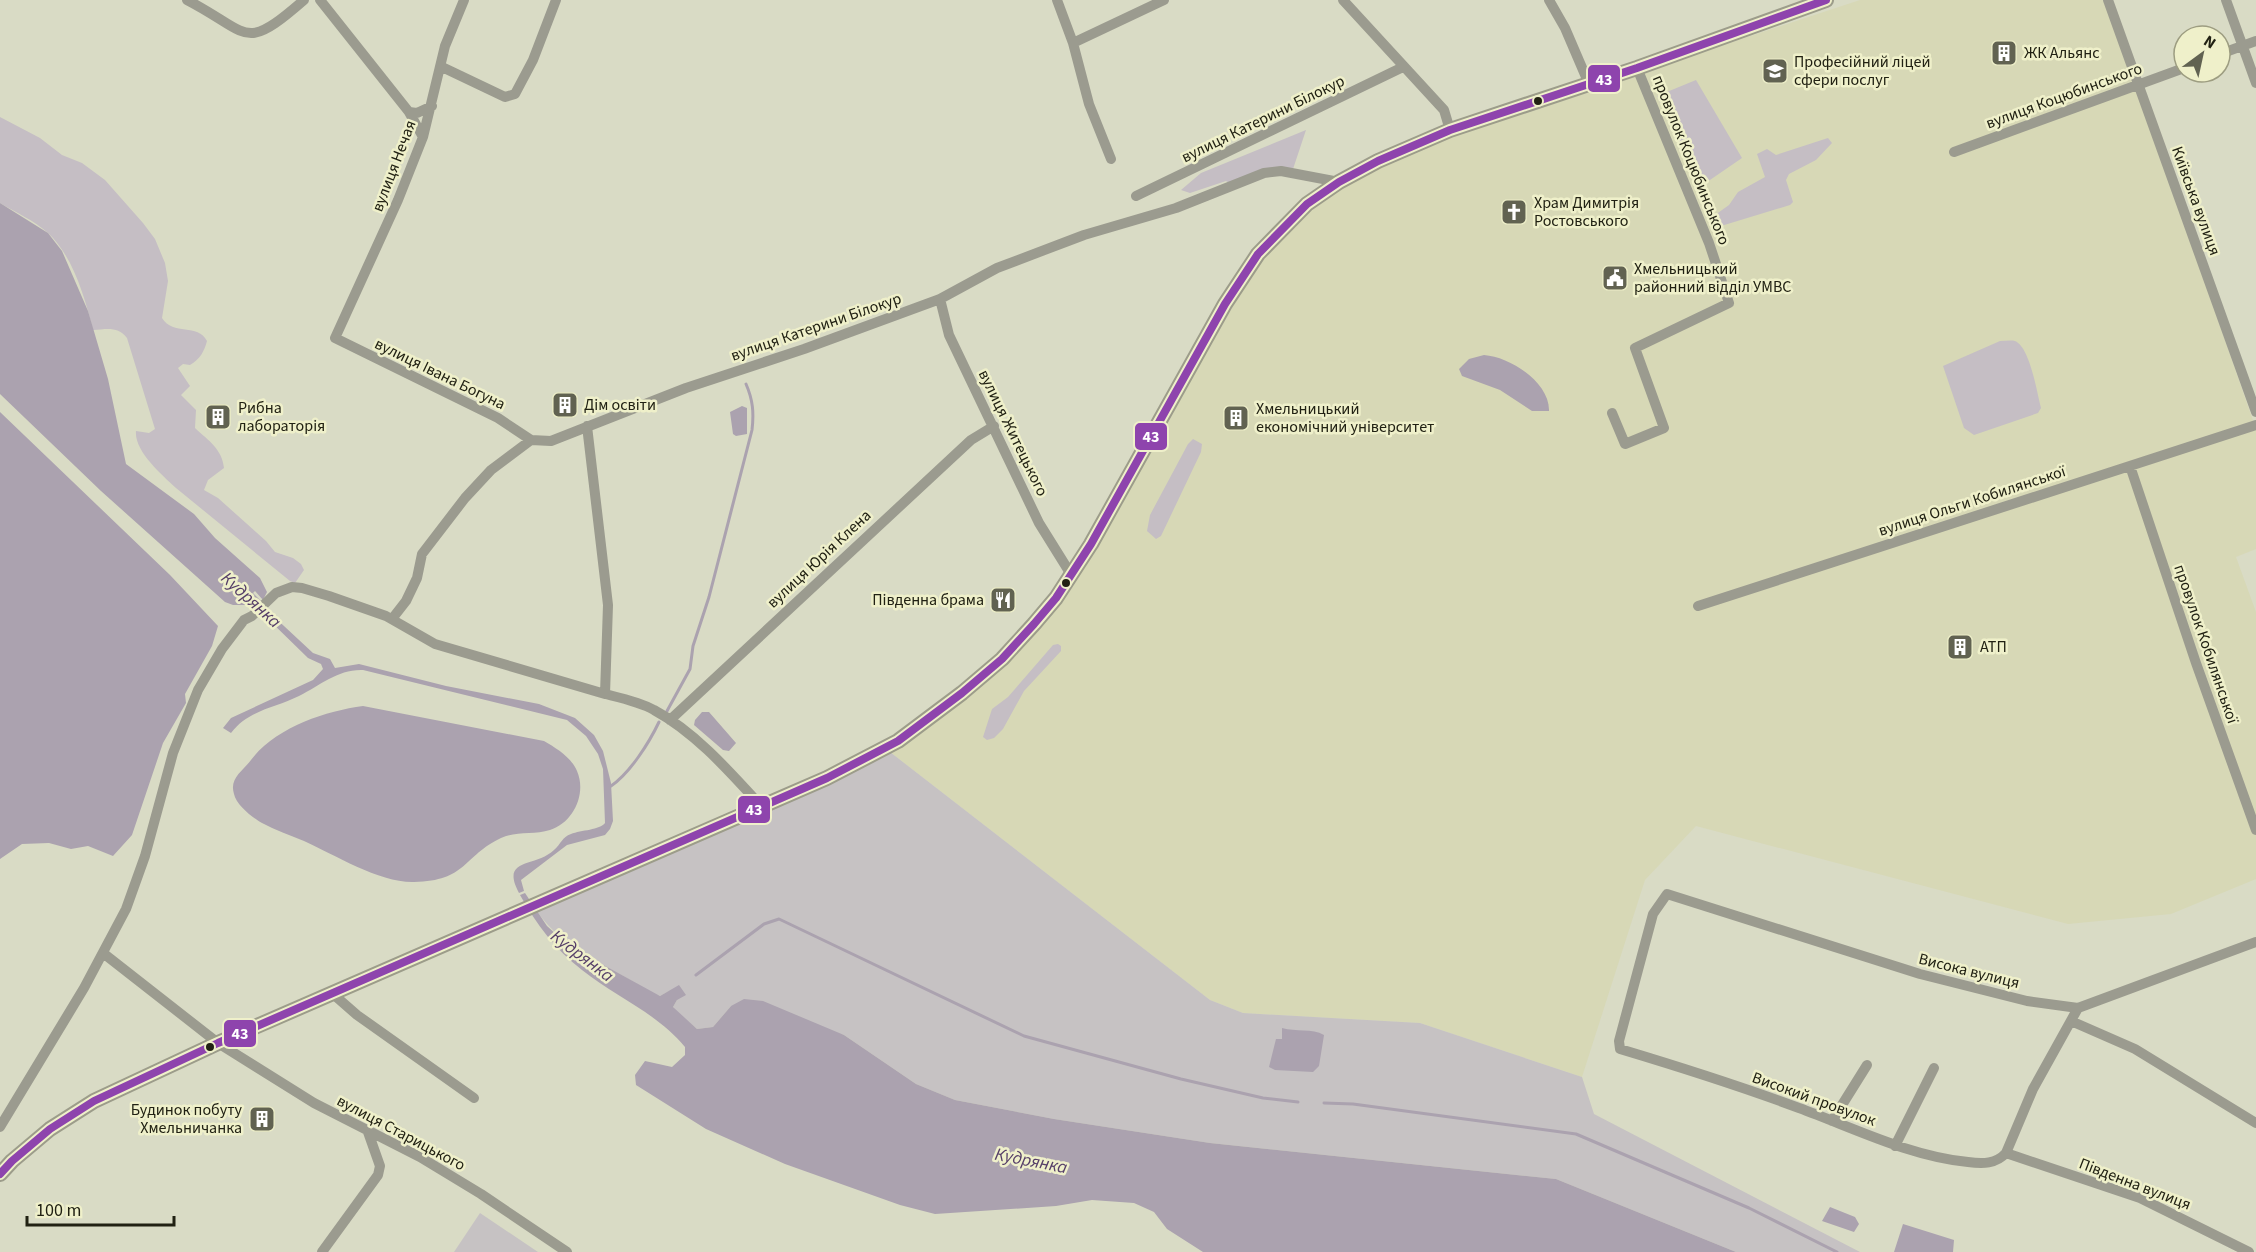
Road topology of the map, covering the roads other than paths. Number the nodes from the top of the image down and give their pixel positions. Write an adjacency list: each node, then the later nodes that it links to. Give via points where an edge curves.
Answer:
1 (187, 0): 2 (street, via 233,28 254,34 275,25)
2 (304, 0)
3 (320, 0): 25 (street)
4 (464, 0): 17 (street, вулиця Нечая, via 445,46)
5 (556, 0): 17 (street, via 515,94 505,97)
6 (1057, 0): 14 (street)
7 (1164, 0): 14 (street)
8 (1343, 0): 18 (street)
9 (1549, 0): 22 (street)
10 (1826, 0): 19 (main road)
11 (2108, 0): 23 (street, Київська вулиця)
12 (2226, 0): 15 (street)
13 (2256, 41): 15 (street)
14 (1073, 43): 29 (street, via 1089,104)
15 (2241, 46): 16 (street); 21 (street)
16 (2232, 49)
17 (442, 67): 24 (street, вулиця Нечая)
18 (1404, 67): 26 (street, via 1444,110); 31 (street, вулиця Катерини Білокур)
19 (1636, 68): 22 (main road); 35 (street, провулок Коцюбинського, via 1730,297 1729,303 1719,310 1635,348 1664,428 1625,444)
20 (2172, 73): 23 (street, вулиця Коцюбинського)
21 (2256, 83)
22 (1589, 84): 26 (main road)
23 (2139, 85): 28 (street, вулиця Коцюбинського); 34 (street, Київська вулиця)
24 (432, 106): 25 (street); 27 (street, вулиця Нечая)
25 (409, 112): 27 (street)
26 (1450, 130): 30 (main road)
27 (423, 137): 33 (street, вулиця Нечая)
28 (1954, 152)
29 (1111, 159)
30 (1338, 182): 32 (street, вулиця Катерини Білокур, via 1281,171 1257,175 1176,208 1084,235 997,268); 41 (main road, via 1307,204 1258,254 1209,330)
31 (1136, 196)
32 (940, 299): 37 (street, вулиця Катерини Білокур); 38 (street, вулиця Житецького, via 949,335)
33 (335, 338): 39 (street, вулиця Івана Богуна, via 498,418)
34 (2256, 412)
35 (1612, 413)
36 (2256, 425): 40 (street, вулиця Ольги Кобилянської)
37 (587, 426): 39 (street, вулиця Катерини Білокур, via 551,441); 44 (street, via 608,605)
38 (994, 426): 41 (street, вулиця Житецького, via 1040,522); 45 (street, вулиця Юрія Клена, via 971,440)
39 (531, 440): 43 (street, via 478,482 422,554 417,578)
40 (2130, 466): 42 (street, вулиця Ольги Кобилянської); 47 (street, провулок Кобилянської)
41 (1072, 576): 46 (main road, via 1002,659 932,716 888,748)
42 (1698, 606)
43 (392, 619): 44 (street, via 435,644); 50 (street, via 292,587 271,597 244,620 198,690 173,753 126,909)
44 (605, 694): 45 (street, via 652,708)
45 (670, 720): 46 (street, via 729,771)
46 (761, 806): 51 (main road)
47 (2256, 830)
48 (1675, 896): 52 (street, Висока вулиця, via 1920,974 2027,1001); 58 (street, Високий провулок, via 1667,894 1653,914 1620,1049)
49 (2256, 942): 52 (street, Висока вулиця)
50 (103, 953): 54 (street, вулиця Старицького); 60 (street)
51 (333, 994): 54 (main road); 57 (street)
52 (2078, 1008): 53 (street)
53 (2071, 1021): 59 (street, via 2134,1049); 63 (street, via 2033,1089)
54 (218, 1044): 61 (street, вулиця Старицького); 64 (main road, via 94,1101 43,1134)
55 (1867, 1065): 58 (street)
56 (1934, 1068): 62 (street)
57 (474, 1098)
58 (1832, 1121): 62 (street, Високий провулок)
59 (2256, 1123)
60 (0, 1127)
61 (368, 1132): 65 (street, via 380,1166 378,1175); 66 (street, вулиця Старицького, via 470,1187)
62 (1895, 1146): 63 (street, Високий провулок, via 1968,1162 1999,1161)
63 (2006, 1153): 67 (street, Південна вулиця, via 2140,1198)
64 (0, 1174)
65 (322, 1252)
66 (567, 1252)
67 (2249, 1252)

